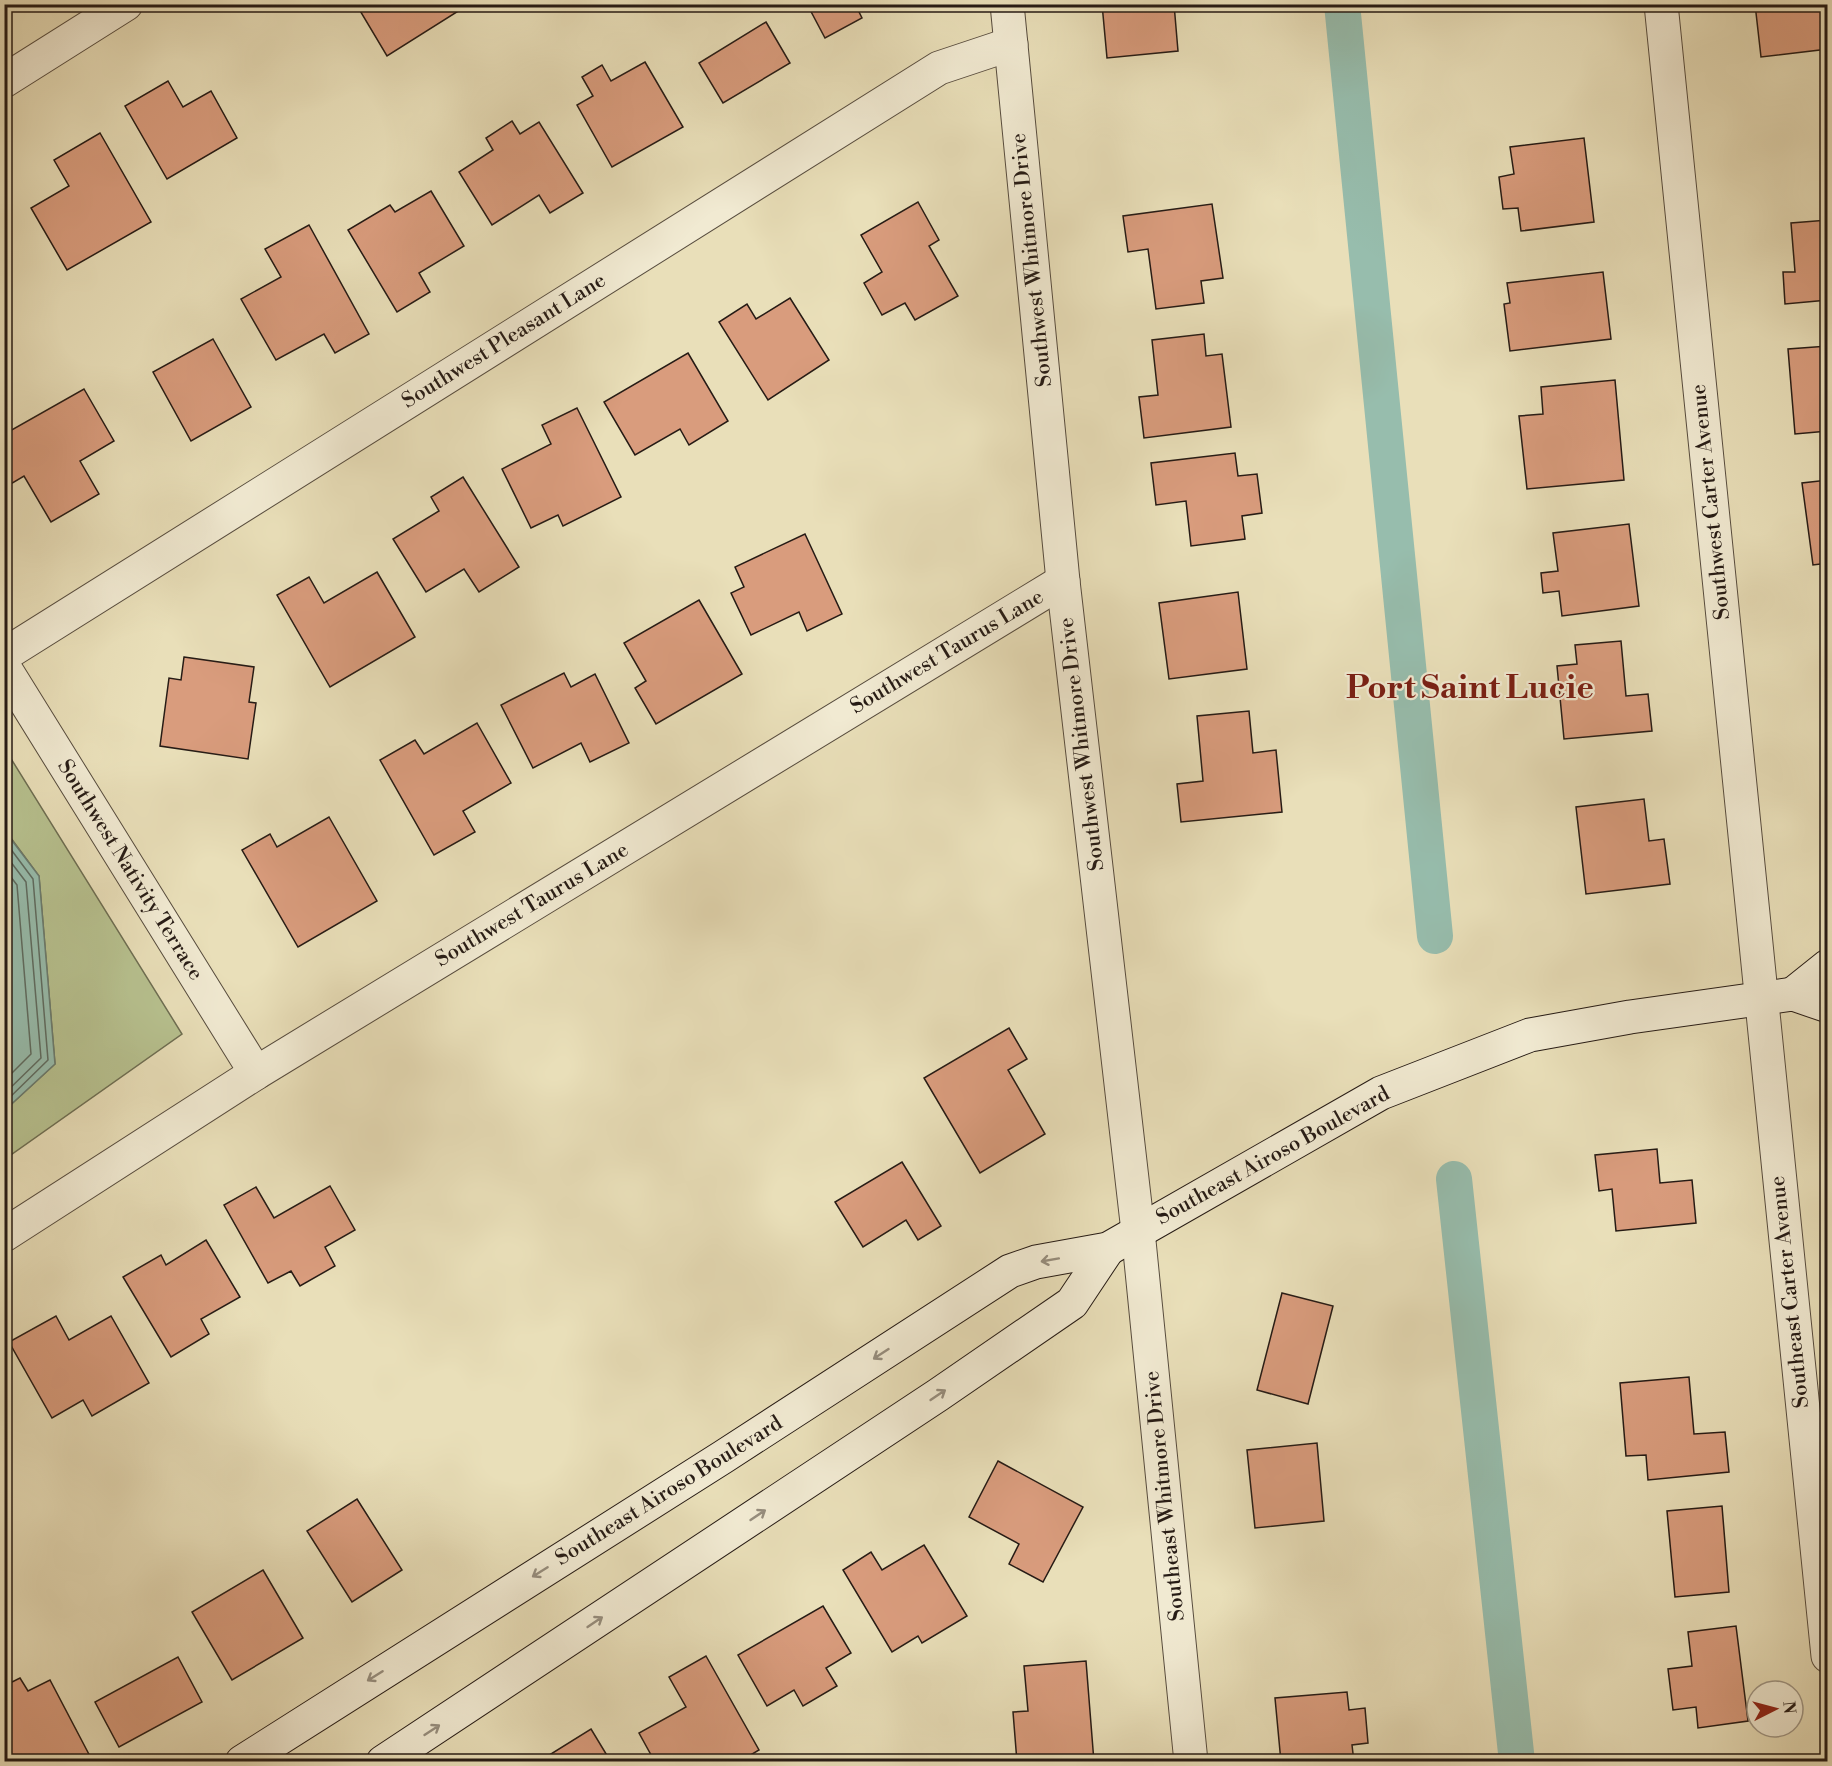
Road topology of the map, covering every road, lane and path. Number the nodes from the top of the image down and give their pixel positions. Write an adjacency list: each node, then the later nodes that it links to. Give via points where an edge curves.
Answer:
1 (126, 4): 5 (street)
2 (1007, 4): 4 (street, Southwest Whitmore Drive)
3 (1661, 4): 10 (street, Southwest Carter Avenue)
4 (1011, 44): 6 (street, Southwest Whitmore Drive); 7 (street, Southwest Pleasant Lane, via 939,68)
5 (4, 81)
6 (1063, 580): 12 (street, Southwest Taurus Lane); 13 (street, Southwest Whitmore Drive)
7 (4, 655)
8 (4, 667): 12 (street, Southwest Nativity Terrace)
9 (1827, 966): 10 (street)
10 (1777, 997): 11 (street, Southeast Airoso Boulevard); 13 (street, Southeast Airoso Boulevard, via 1530,1035 1380,1093); 16 (street, Southeast Carter Avenue)
11 (1827, 1006)
12 (256, 1073): 14 (street, Southwest Taurus Lane)
13 (1138, 1231): 15 (street, Southeast Airoso Boulevard); 20 (street, Southeast Whitmore Drive)
14 (4, 1235)
15 (1108, 1250): 18 (street, Southeast Airoso Boulevard, one-way to 18, via 1010,1270); 19 (street, Southeast Airoso Boulevard, one-way to 15, via 1072,1303)
16 (1820, 1513): 17 (street, Southeast Carter Avenue)
17 (1827, 1656)
18 (242, 1761)
19 (383, 1761)
20 (1191, 1761)

